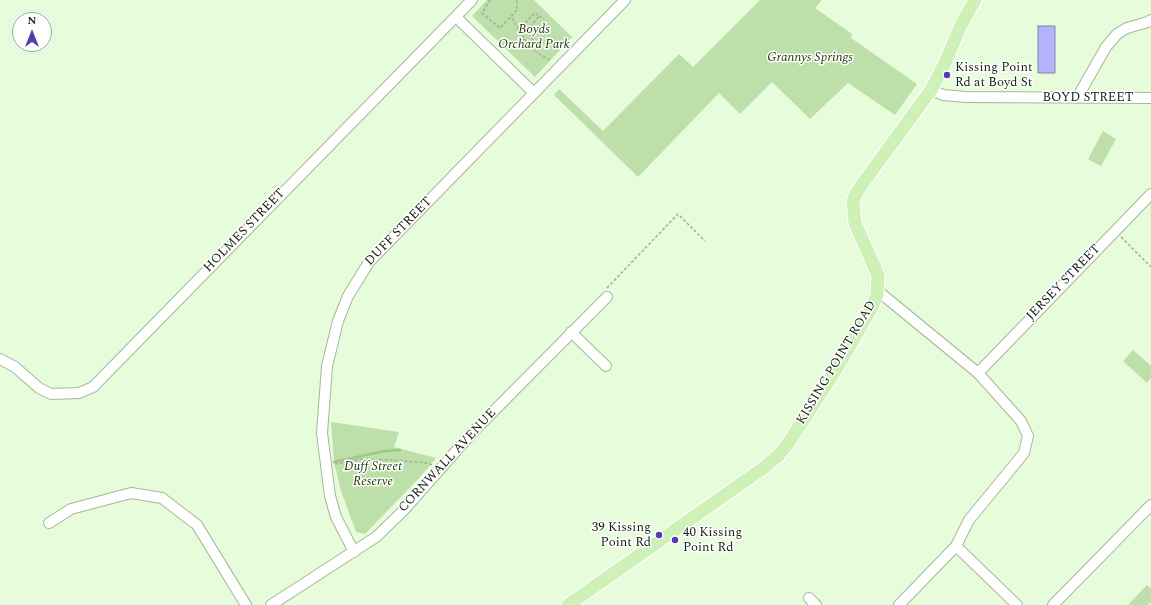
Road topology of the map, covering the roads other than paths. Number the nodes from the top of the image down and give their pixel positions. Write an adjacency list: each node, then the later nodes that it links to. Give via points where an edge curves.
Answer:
1 (472, 0): 4 (street, HOLMES STREET)
2 (625, 0): 7 (street, DUFF STREET)
3 (975, 0): 6 (main road, KISSING POINT ROAD)
4 (456, 16): 7 (street); 14 (street, HOLMES STREET, via 93,387 79,393 52,394 39,388 16,367)
5 (1151, 20): 8 (street, via 1126,28 1117,34 1106,47)
6 (930, 90): 8 (street, BOYD STREET, via 943,95 966,97); 11 (main road, KISSING POINT ROAD, via 865,179 853,201 855,223 878,275)
7 (534, 93): 20 (street, DUFF STREET, via 369,262 348,296 338,322 327,366 322,433 330,496 336,518)
8 (1077, 98): 9 (street, BOYD STREET)
9 (1151, 98)
10 (1151, 194): 16 (street, JERSEY STREET)
11 (878, 291): 16 (street); 23 (main road, KISSING POINT ROAD, via 872,307 837,368 778,456)
12 (607, 297): 13 (street, CORNWALL AVENUE)
13 (571, 332): 15 (street); 20 (street, CORNWALL AVENUE, via 472,434 404,510 376,537)
14 (0, 359)
15 (606, 366)
16 (978, 373): 19 (street, via 1021,421 1028,436 1027,444 1024,453 969,520)
17 (1151, 505): 26 (street)
18 (48, 523): 21 (street, via 71,509 131,493 162,498 197,525)
19 (956, 546): 24 (street); 25 (street)
20 (354, 552): 22 (street, CORNWALL AVENUE)
21 (246, 605)
22 (271, 605)
23 (568, 605)
24 (899, 605)
25 (1017, 605)
26 (1053, 605)

